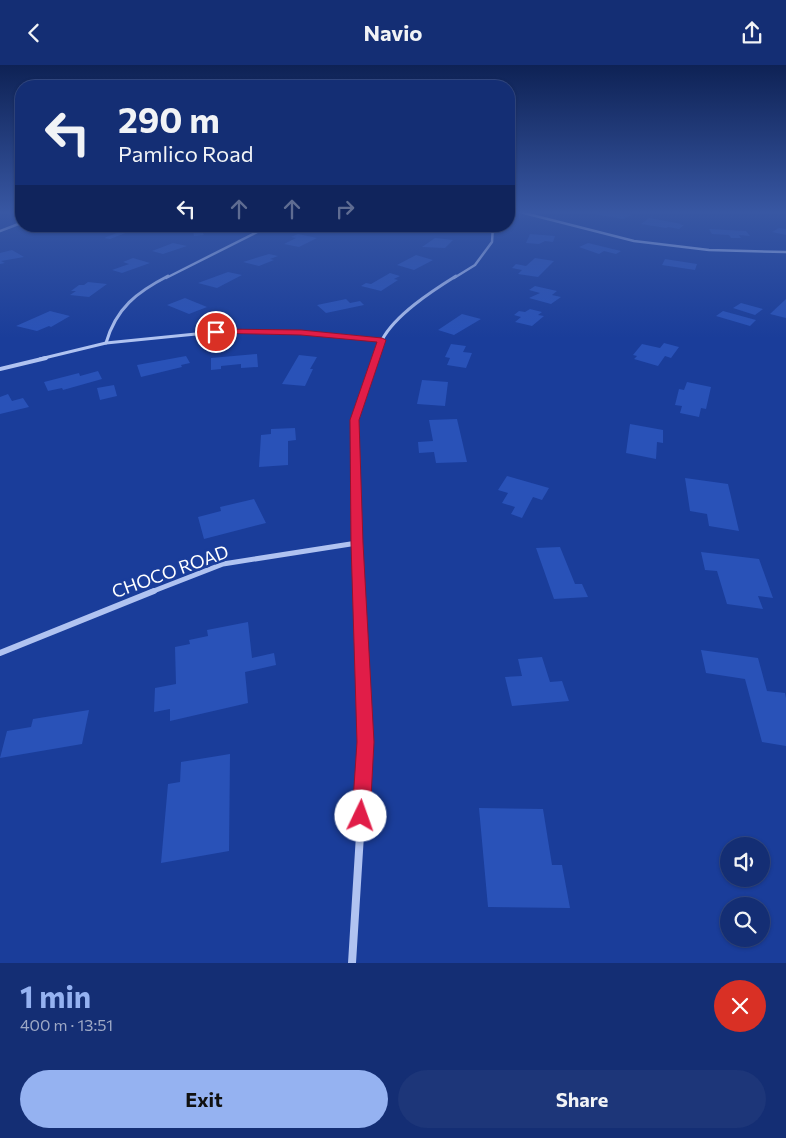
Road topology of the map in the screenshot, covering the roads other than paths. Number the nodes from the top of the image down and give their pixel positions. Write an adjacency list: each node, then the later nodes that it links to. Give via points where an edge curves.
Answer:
1 (213, 254): 4 (street, via 153,284 126,304 111,326)
2 (483, 254): 3 (street, via 474,265 402,315)
3 (382, 340): 4 (street, via 301,332 216,332); 6 (street, via 354,420)
4 (106, 343): 5 (street)
5 (0, 369)
6 (357, 543): 7 (street, CHOCO ROAD, via 223,564); 8 (street, via 366,742)
7 (0, 653)
8 (352, 963)

